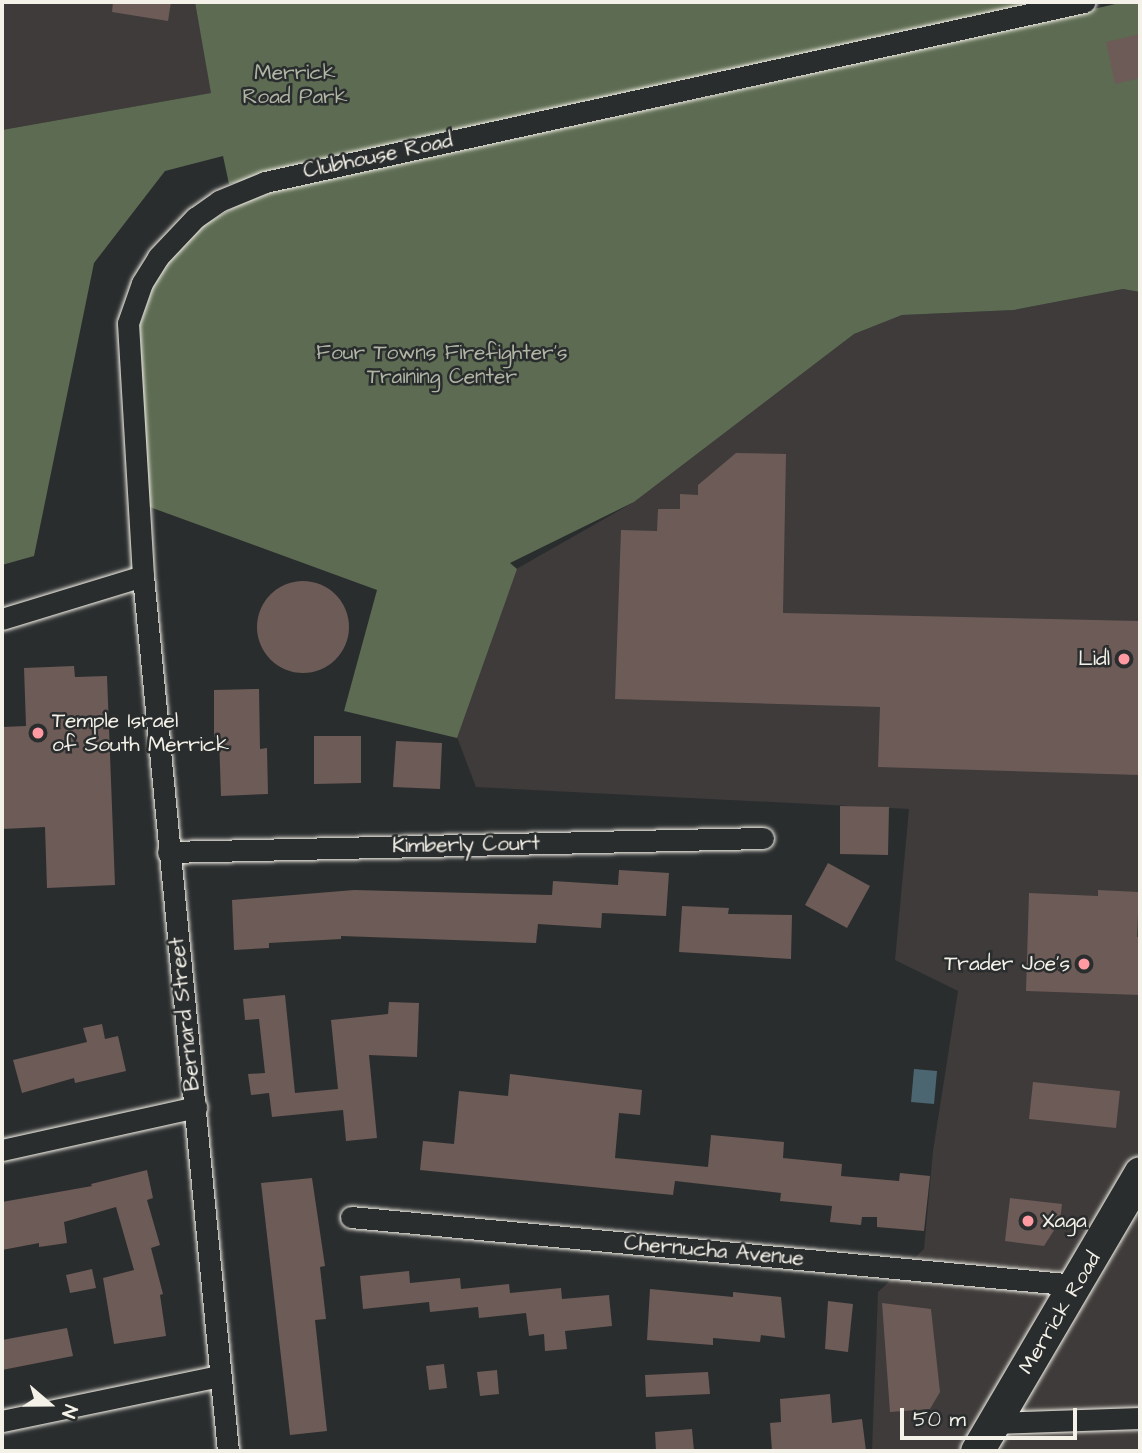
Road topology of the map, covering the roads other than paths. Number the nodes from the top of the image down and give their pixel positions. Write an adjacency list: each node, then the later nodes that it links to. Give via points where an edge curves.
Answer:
1 (1084, 2): 2 (street, Clubhouse Road, via 307,171 219,201 195,218 158,257 142,283 128,323)
2 (143, 576): 3 (street); 5 (street, Bernard Street)
3 (2, 618)
4 (763, 838): 5 (street, Kimberly Court)
5 (168, 852): 6 (street, Bernard Street)
6 (196, 1107): 7 (street); 11 (street, Bernard Street)
7 (2, 1150)
8 (1140, 1173): 10 (main road, Merrick Road)
9 (351, 1217): 10 (street, Chernucha Avenue)
10 (1076, 1285): 14 (main road, Merrick Road)
11 (220, 1376): 13 (street); 15 (street, Bernard Street)
12 (1140, 1418): 14 (street)
13 (2, 1422)
14 (994, 1423): 16 (main road, Merrick Road)
15 (229, 1451)
16 (977, 1451)

